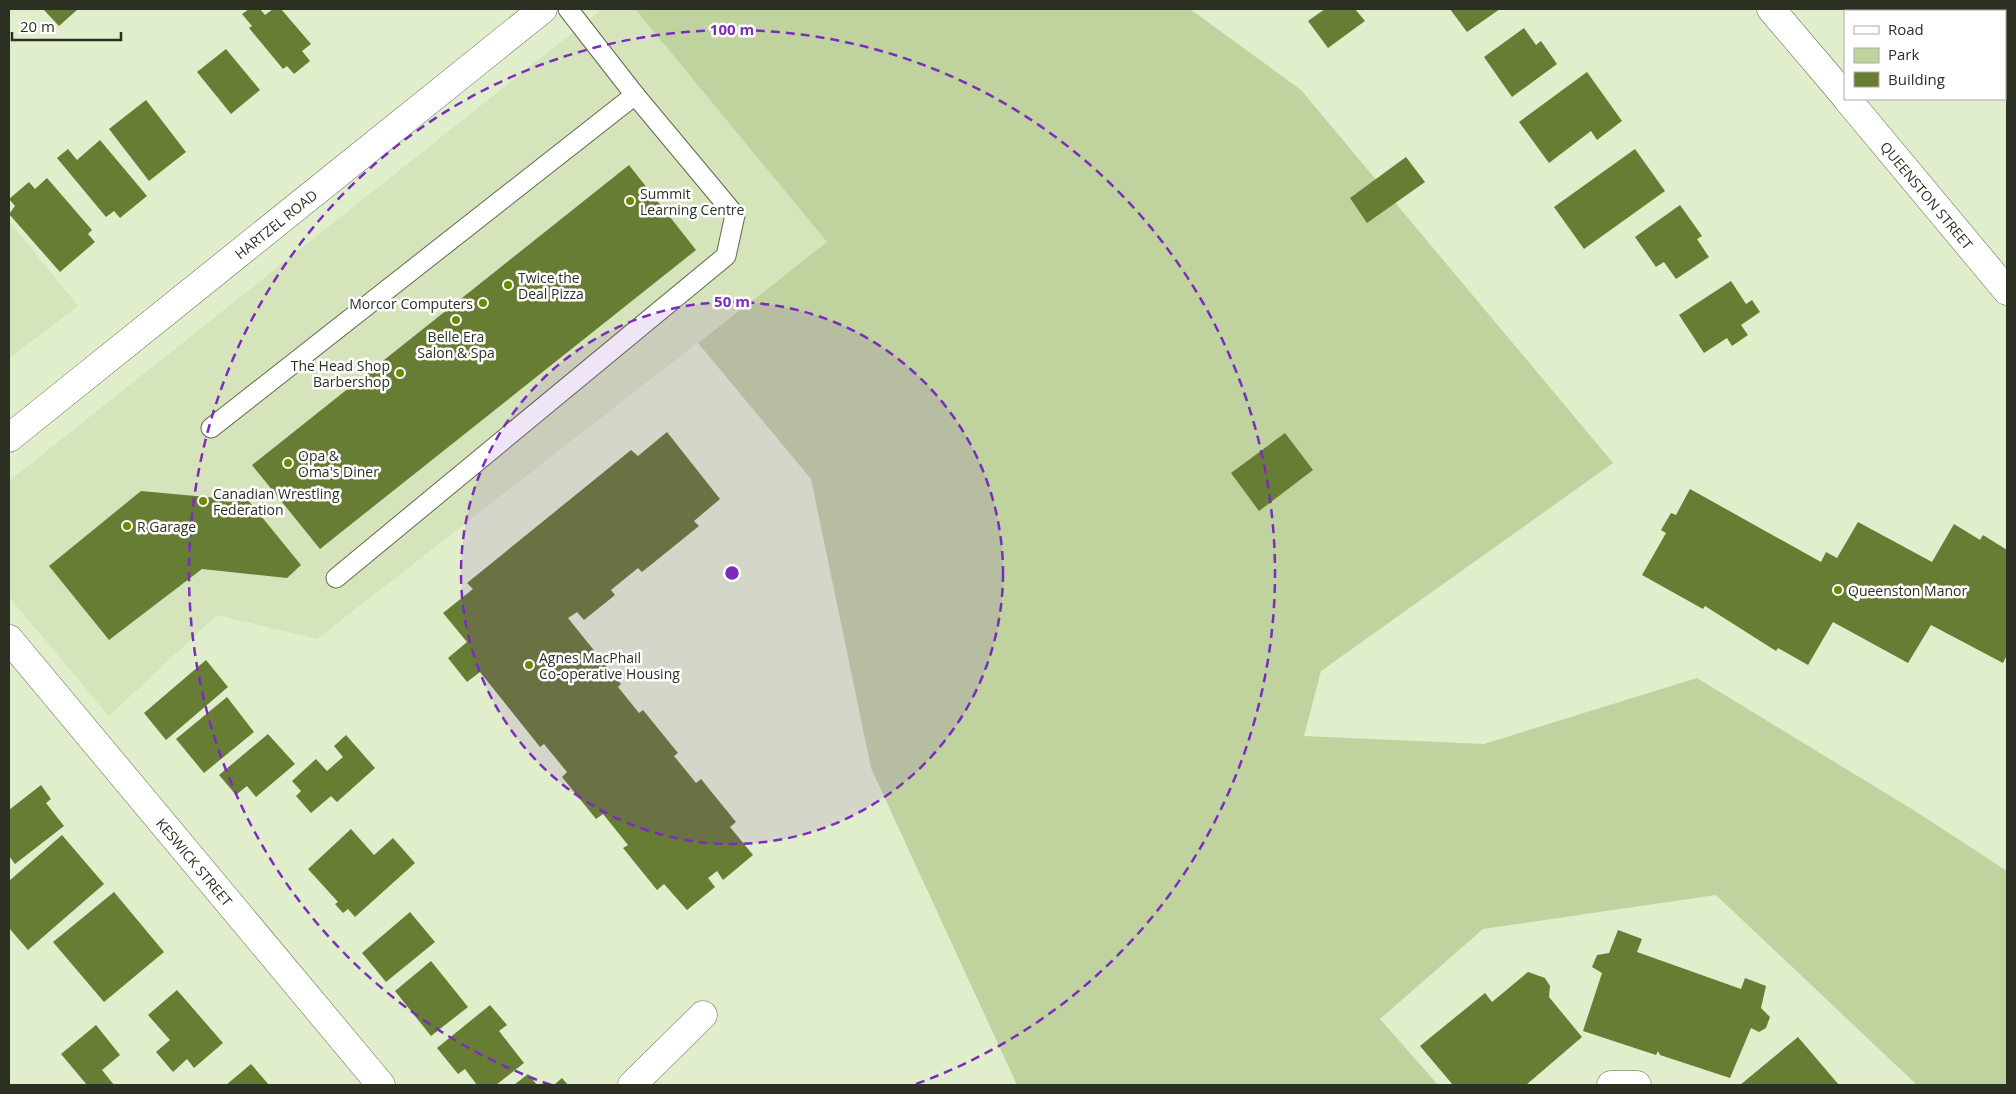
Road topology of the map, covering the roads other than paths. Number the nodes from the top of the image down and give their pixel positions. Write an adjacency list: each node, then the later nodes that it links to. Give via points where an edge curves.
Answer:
1 (543, 9): 9 (street, HARTZEL ROAD)
2 (568, 9): 4 (lane)
3 (1771, 9): 5 (street, QUEENSTON STREET)
4 (635, 95): 8 (lane); 10 (lane, via 735,214 726,256)
5 (1844, 96)
6 (1848, 100): 7 (street, QUEENSTON STREET)
7 (2007, 291)
8 (211, 428)
9 (9, 438)
10 (336, 578)
11 (9, 640): 13 (street, KESWICK STREET)
12 (703, 1015): 14 (street)
13 (381, 1085)
14 (632, 1085)
15 (1611, 1085): 16 (street)
16 (1637, 1085)

